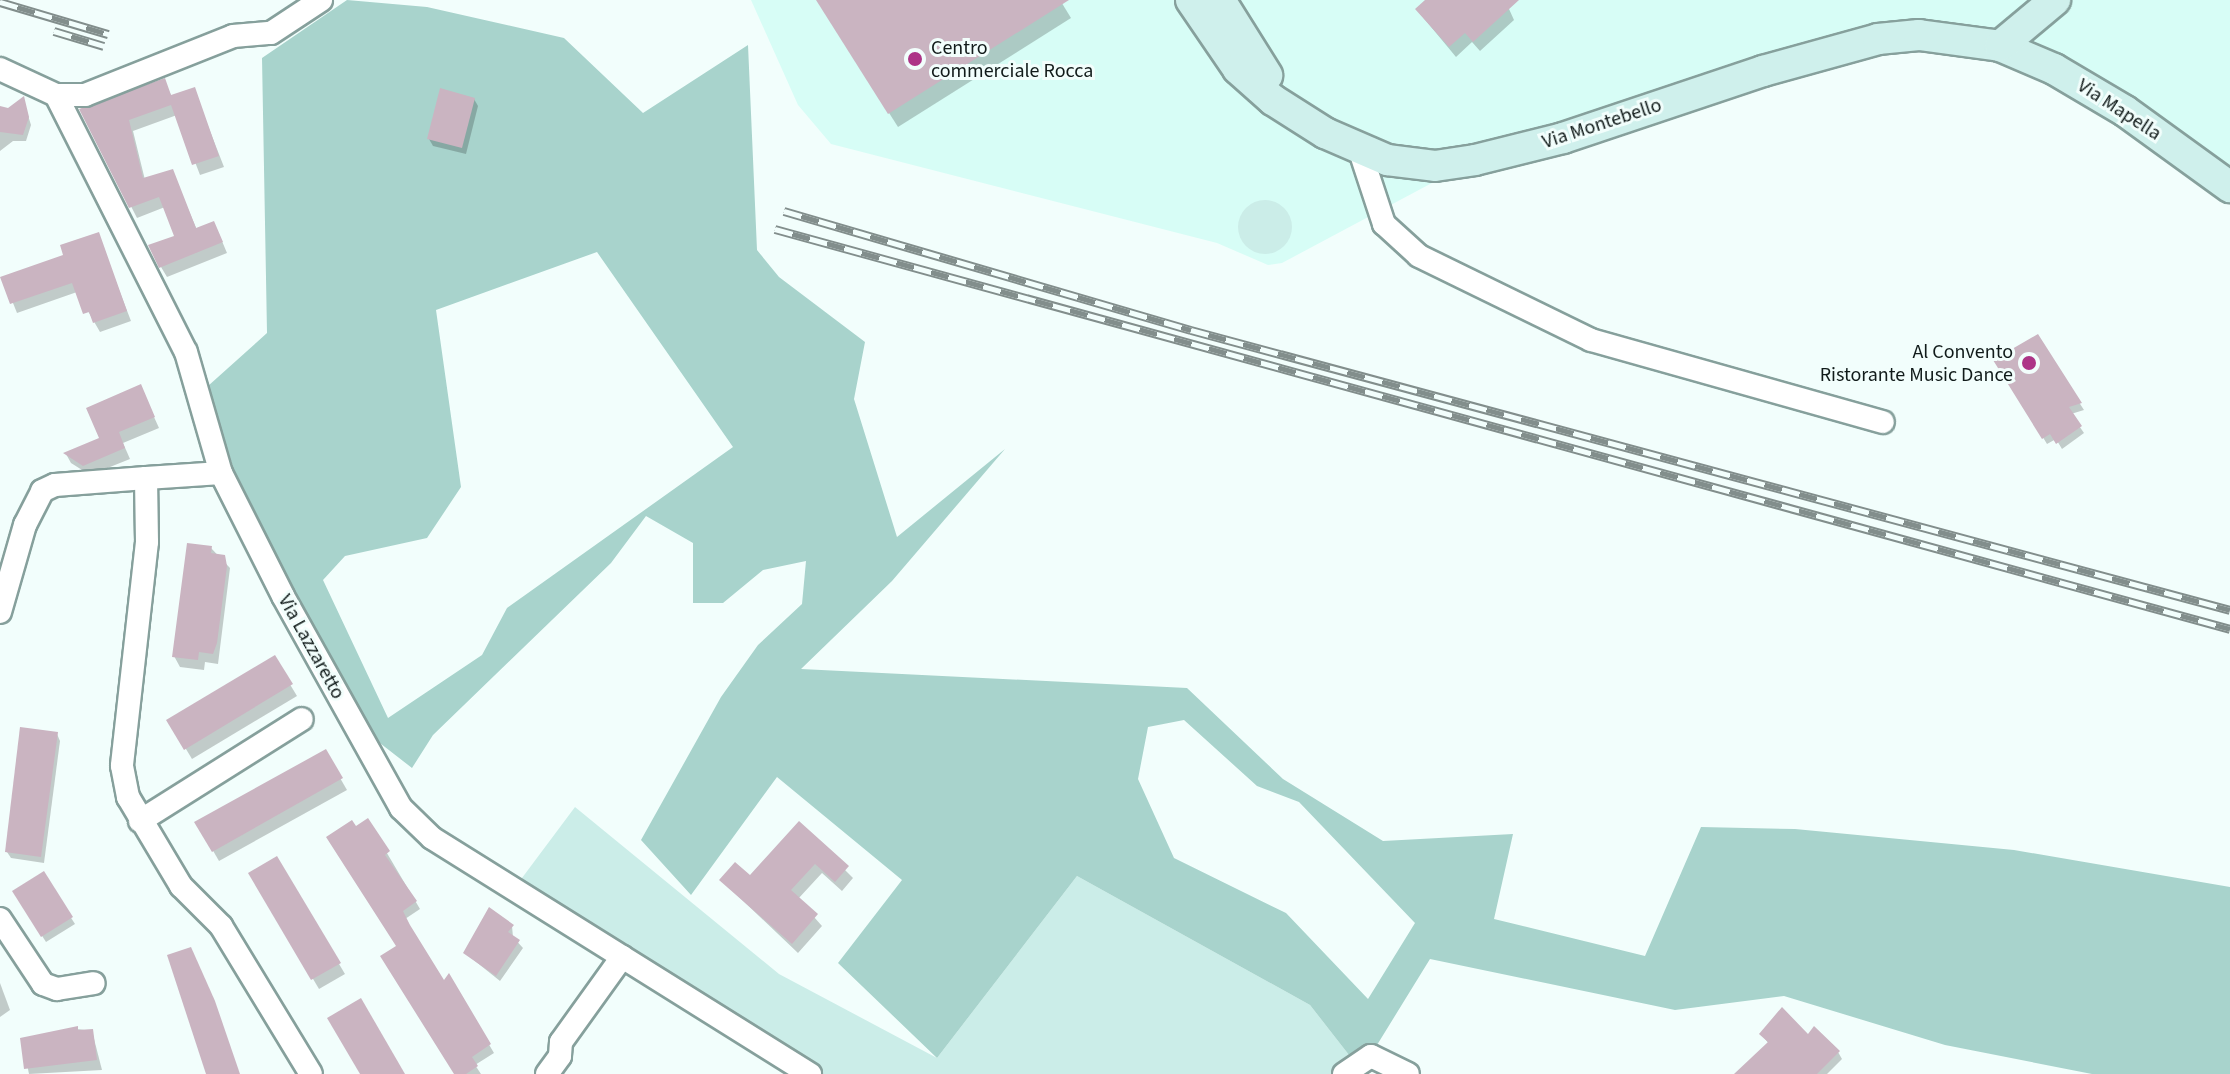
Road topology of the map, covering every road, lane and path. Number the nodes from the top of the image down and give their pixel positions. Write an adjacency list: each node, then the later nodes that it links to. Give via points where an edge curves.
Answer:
1 (321, 0): 7 (street, via 271,33 233,36 85,95)
2 (1191, 0): 8 (street, via 1238,69 1273,100)
3 (1220, 0): 8 (street, via 1275,85)
4 (2055, 0): 5 (street)
5 (2000, 46): 9 (street, Via Montebello, via 1919,35 1878,39 1563,138 1475,160 1435,166); 10 (street, Via Mapella, via 2054,69 2125,111)
6 (0, 69): 7 (street)
7 (56, 95): 12 (street, Via Lazzaretto, via 186,352)
8 (1325, 133): 9 (street, Via Montebello)
9 (1360, 151): 11 (street, via 1384,224 1419,256 1591,340)
10 (2230, 187)
11 (1883, 422)
12 (221, 473): 13 (street); 18 (street, Via Lazzaretto, via 401,808 432,838)
13 (146, 478): 14 (street, via 55,485 42,491 25,525); 16 (street, via 147,542 122,766)
14 (0, 612)
15 (302, 719): 16 (street)
16 (140, 821): 21 (street, via 181,886 221,926)
17 (0, 919): 19 (street, via 43,984 57,989)
18 (622, 957): 20 (street, via 561,1042); 22 (street, Via Lazzaretto)
19 (94, 983)
20 (553, 1065)
21 (311, 1074)
22 (810, 1074)
23 (1344, 1074): 24 (street, via 1371,1056)
24 (1408, 1074)

